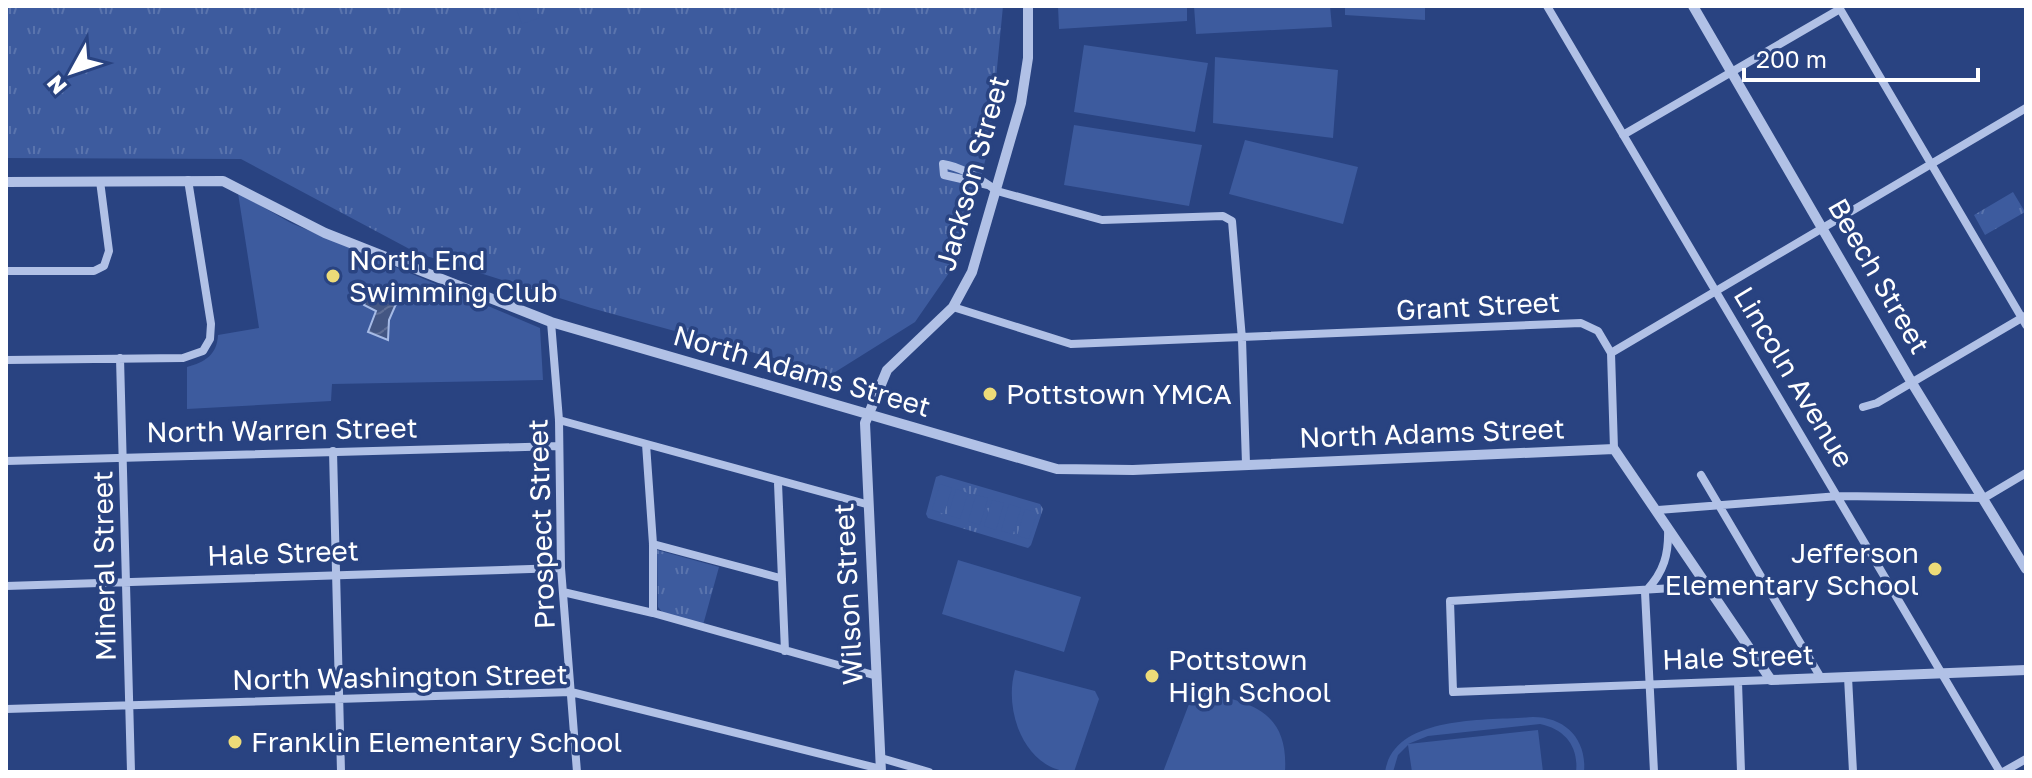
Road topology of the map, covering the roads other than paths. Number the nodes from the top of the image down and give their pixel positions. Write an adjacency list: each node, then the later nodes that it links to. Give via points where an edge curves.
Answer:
1 (1028, 6): 11 (street, Jackson Street, via 1021,103)
2 (1547, 6): 6 (street, Lincoln Avenue)
3 (1693, 6): 4 (street, Beech Street)
4 (1731, 70): 6 (street); 7 (street, via 1840,9); 12 (street, Beech Street)
5 (2026, 108): 7 (street)
6 (1623, 135): 14 (street, Lincoln Avenue)
7 (1930, 162): 12 (street); 16 (street)
8 (188, 180): 9 (street, North Adams Street); 17 (street, North Adams Street, via 229,183 305,225); 20 (street, via 210,339 191,358)
9 (100, 181): 10 (street, North Adams Street); 13 (street, via 109,251 104,266 94,271)
10 (6, 182)
11 (992, 188): 11 (street, via 952,166 943,164 944,175); 15 (street, Jackson Street, via 972,272); 18 (street, via 1102,220 1223,216 1232,221)
12 (1823, 227): 14 (street); 22 (street, Beech Street)
13 (6, 271)
14 (1717, 290): 19 (street); 36 (street, Lincoln Avenue)
15 (953, 307): 18 (street, Grant Street, via 1071,344); 24 (street, Jackson Street, via 892,364)
16 (2025, 320): 22 (street)
17 (551, 322): 24 (street, North Adams Street); 25 (street, Prospect Street)
18 (1242, 339): 19 (street, Grant Street, via 1581,323 1598,331); 32 (street)
19 (1611, 353): 28 (street)
20 (120, 358): 21 (street); 30 (street, Mineral Street)
21 (6, 360)
22 (1912, 383): 23 (street); 37 (street, Beech Street)
23 (1863, 407)
24 (867, 414): 32 (street, North Adams Street, via 1057,469); 38 (street, Wilson Street)
25 (559, 420): 26 (street); 27 (street, Prospect Street)
26 (646, 444): 35 (street); 42 (street)
27 (559, 446): 29 (street, North Warren Street); 43 (street, Prospect Street)
28 (1614, 449): 32 (street, North Adams Street); 40 (street)
29 (333, 451): 30 (street, North Warren Street); 45 (street)
30 (124, 456): 31 (street, North Warren Street); 47 (street, Mineral Street)
31 (6, 461)
32 (1246, 464)
33 (2026, 473): 37 (street)
34 (1701, 475): 39 (street)
35 (778, 483): 38 (street); 46 (street)
36 (1839, 496): 37 (street); 39 (street); 55 (street, Lincoln Avenue)
37 (1984, 498): 44 (street, Beech Street)
38 (866, 504): 56 (street, Wilson Street)
39 (1720, 507): 40 (street); 58 (street)
40 (1658, 510): 41 (street)
41 (1668, 525): 49 (street); 51 (street, via 1667,559)
42 (653, 544): 46 (street); 52 (street)
43 (561, 568): 45 (street, Hale Street); 50 (street, Prospect Street)
44 (2026, 569)
45 (335, 575): 47 (street, Hale Street); 63 (street)
46 (780, 578): 53 (street)
47 (126, 583): 48 (street, Hale Street); 64 (street, Mineral Street)
48 (6, 586)
49 (1708, 586): 51 (street); 59 (street)
50 (563, 592): 52 (street); 62 (street, Prospect Street)
51 (1645, 592): 61 (street); 61 (street, Hale Street, via 1450,601 1453,692)
52 (653, 613): 53 (street)
53 (785, 651): 56 (street)
54 (2026, 670): 55 (street, Hale Street)
55 (1940, 674): 57 (street, Hale Street); 75 (street, Lincoln Avenue)
56 (877, 676): 67 (street, Wilson Street)
57 (1848, 677): 58 (street, Hale Street); 74 (street)
58 (1821, 678): 59 (street, Hale Street)
59 (1771, 680): 60 (street, Hale Street)
60 (1738, 682): 61 (street, Hale Street); 73 (street)
61 (1649, 685): 72 (street)
62 (571, 692): 63 (street, North Washington Street); 67 (street, North Washington Street); 70 (street, Prospect Street)
63 (340, 697): 64 (street, North Washington Street); 69 (street)
64 (130, 706): 65 (street, North Washington Street); 68 (street, Mineral Street)
65 (6, 709)
66 (2026, 759): 75 (street)
67 (881, 766): 71 (street, North Washington Street)
68 (131, 772)
69 (341, 772)
70 (577, 772)
71 (929, 772)
72 (1654, 772)
73 (1741, 772)
74 (1853, 772)
75 (2002, 772)

